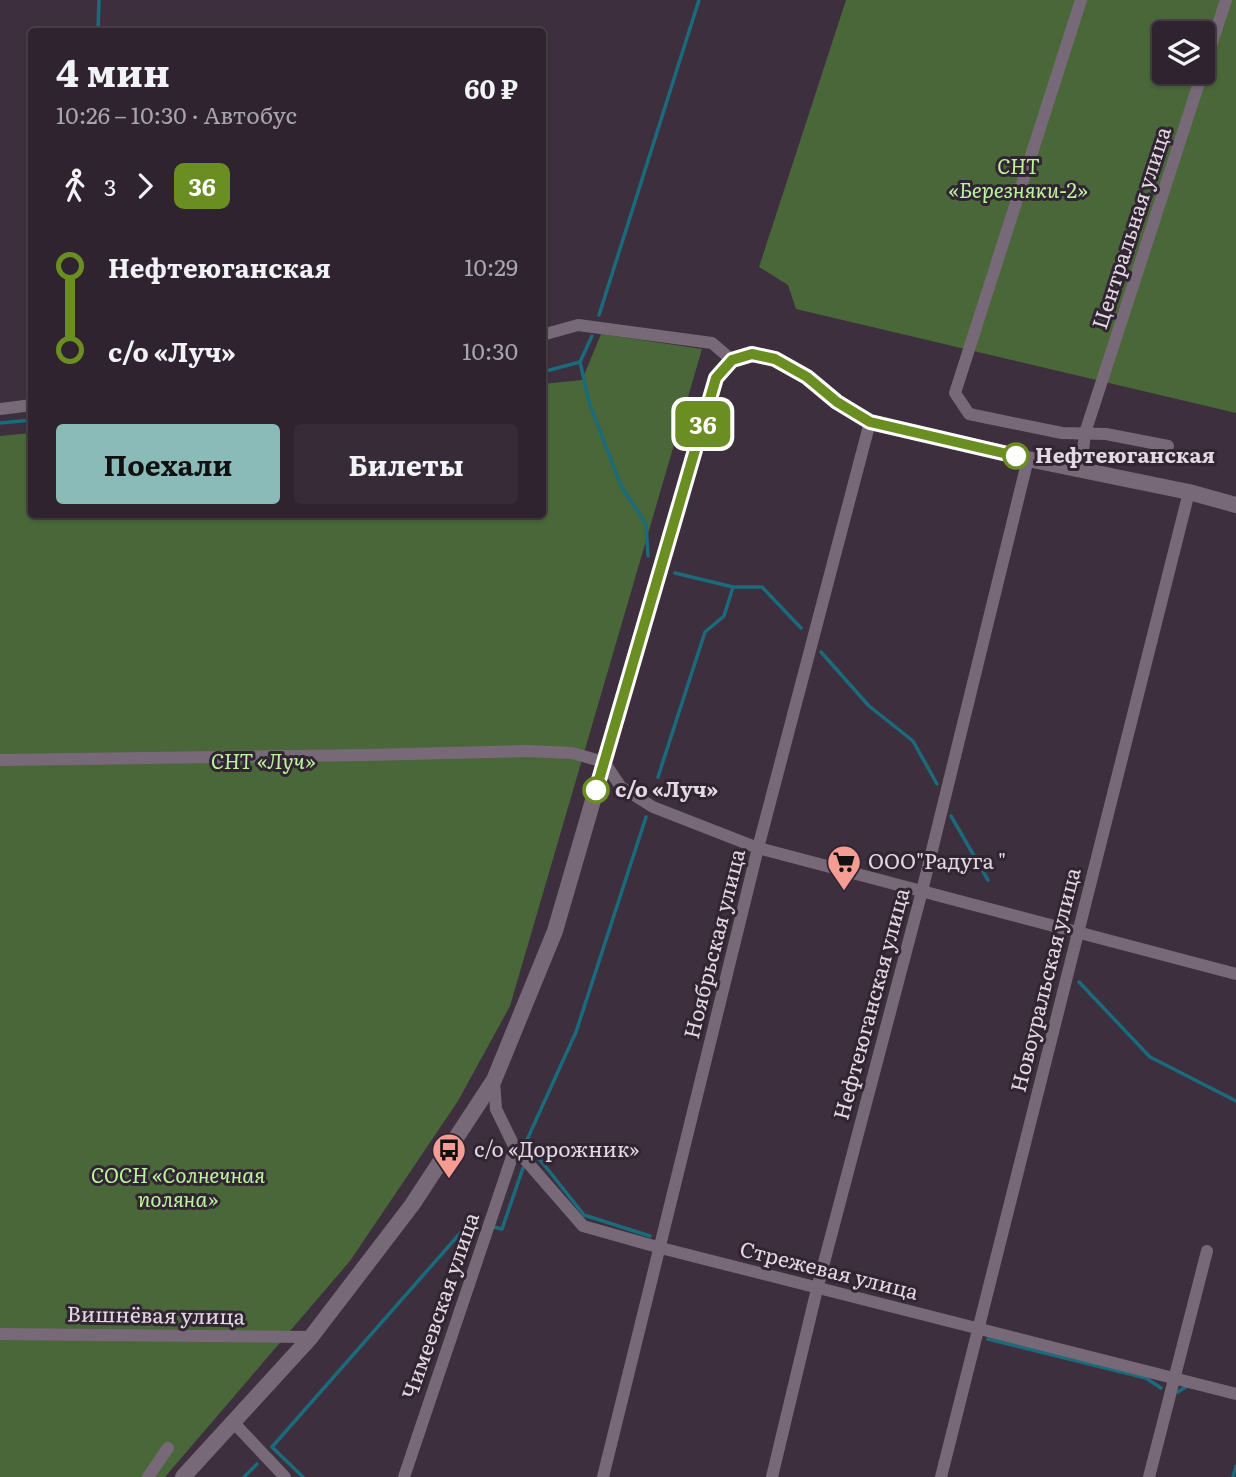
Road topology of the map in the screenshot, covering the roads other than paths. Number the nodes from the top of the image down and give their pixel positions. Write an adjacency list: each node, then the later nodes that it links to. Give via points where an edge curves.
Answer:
1 (1081, 0): 8 (street, via 955,393 969,414 1062,433)
2 (1226, 0): 8 (street, Центральная улица)
3 (546, 334): 4 (street, via 578,326 712,343)
4 (732, 360): 7 (street, via 752,354 775,359); 15 (street, via 716,378)
5 (28, 406): 6 (street)
6 (0, 409)
7 (870, 422): 10 (street); 16 (street, Ноябрьская улица)
8 (1085, 433): 9 (street); 11 (street, Центральная улица)
9 (1168, 446)
10 (1028, 459): 11 (street); 17 (street, Нефтеюганская улица)
11 (1081, 470): 12 (street)
12 (1189, 492): 13 (street); 18 (street, Новоуральская улица)
13 (1236, 505)
14 (0, 760): 15 (street, via 528,751 572,753)
15 (604, 762): 16 (street, via 621,788 653,807); 20 (street, via 555,931)
16 (758, 848): 17 (street); 22 (street, Ноябрьская улица)
17 (922, 891): 18 (street); 24 (street, Нефтеюганская улица)
18 (1078, 933): 19 (street); 25 (street, Новоуральская улица)
19 (1236, 974)
20 (494, 1080): 21 (street, Стрежевая улица, via 496,1109); 27 (street, via 412,1205)
21 (514, 1148): 22 (street, Стрежевая улица, via 583,1226); 35 (street, Чимеевская улица)
22 (661, 1248): 24 (street, Стрежевая улица); 36 (street, Ноябрьская улица)
23 (1207, 1251): 28 (street)
24 (817, 1289): 25 (street, Стрежевая улица); 37 (street, Нефтеюганская улица)
25 (978, 1329): 28 (street, Стрежевая улица); 38 (street, Новоуральская улица)
26 (0, 1335): 27 (street, Вишнёвая улица)
27 (311, 1337): 30 (street)
28 (1174, 1379): 29 (street, Стрежевая улица); 39 (street)
29 (1236, 1394)
30 (233, 1422): 32 (street); 34 (street)
31 (168, 1448): 33 (street)
32 (283, 1476)
33 (148, 1477)
34 (183, 1477)
35 (404, 1477)
36 (603, 1477)
37 (772, 1477)
38 (942, 1477)
39 (1149, 1477)

